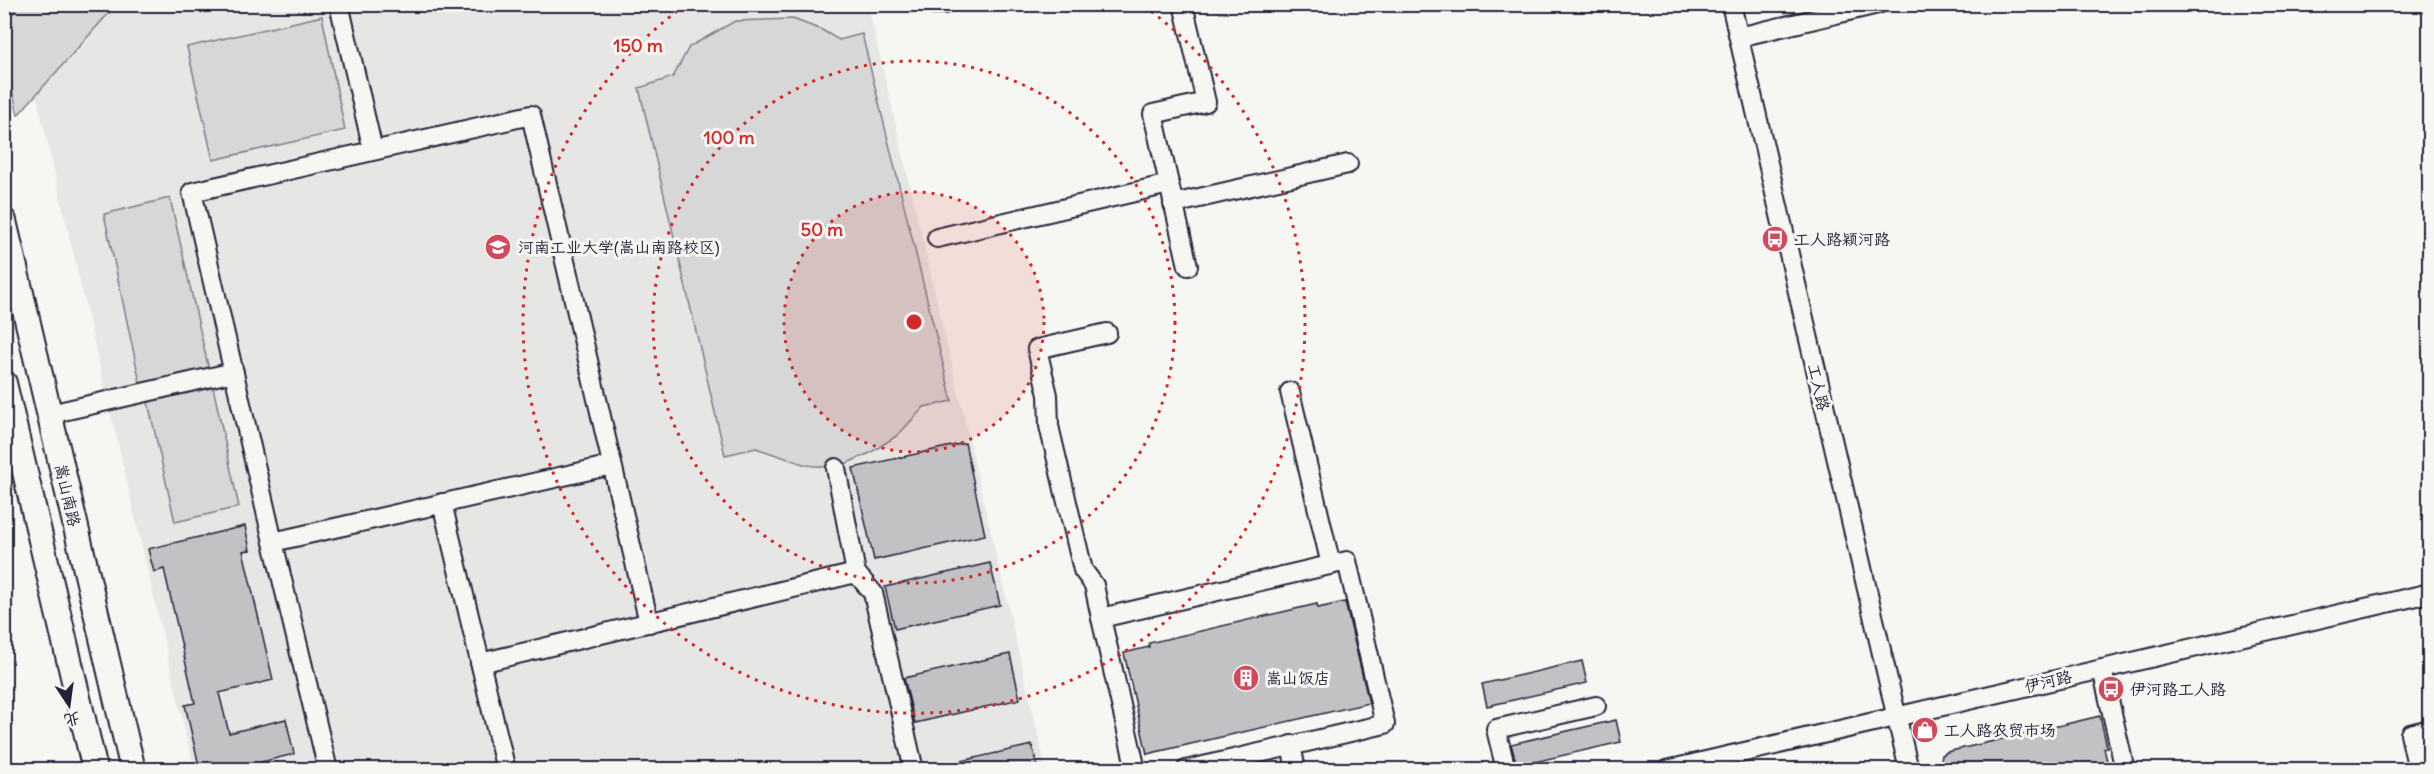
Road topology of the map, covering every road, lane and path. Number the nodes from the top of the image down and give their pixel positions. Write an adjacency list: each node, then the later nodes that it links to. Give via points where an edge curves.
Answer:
1 (339, 4): 8 (street)
2 (934, 4): 3 (street)
3 (944, 4)
4 (1183, 4): 10 (street, via 1206,102 1153,114)
5 (1731, 4): 7 (street, 工人路)
6 (1878, 4): 7 (street)
7 (1738, 37): 32 (street, 工人路)
8 (373, 150): 16 (street, via 192,192); 20 (street, via 531,115)
9 (1348, 164): 11 (street)
10 (1169, 184): 11 (street); 13 (street)
11 (1173, 204): 14 (street)
12 (4, 221): 19 (main road, 嵩山南路)
13 (937, 237)
14 (1188, 266)
15 (1107, 333): 27 (street, via 1037,349 1048,395 1049,426 1083,570 1094,585)
16 (234, 372): 19 (street); 23 (street)
17 (4, 383): 37 (main road)
18 (1290, 392): 24 (street)
19 (50, 414): 38 (main road, 嵩山南路)
20 (612, 465): 22 (street); 28 (street)
21 (836, 468): 25 (street)
22 (442, 503): 23 (street); 29 (street)
23 (273, 542): 39 (street)
24 (1331, 565): 27 (street); 34 (street, via 1347,561 1385,724)
25 (856, 573): 28 (street); 36 (street, via 873,593)
26 (2430, 593): 30 (street, 伊河路)
27 (1101, 618): 41 (street)
28 (649, 623): 29 (street)
29 (480, 663): 40 (street)
30 (2102, 669): 32 (street, 伊河路); 47 (street)
31 (1596, 706): 44 (street, via 1497,729)
32 (1897, 717): 45 (street, 伊河路); 46 (street, 工人路)
33 (2430, 729): 48 (street, via 2410,734)
34 (1291, 746): 35 (street); 43 (street)
35 (1244, 763): 42 (street)
36 (910, 769)
37 (95, 770)
38 (132, 770)
39 (328, 770)
40 (506, 770)
41 (1136, 770)
42 (1186, 770)
43 (1296, 770)
44 (1506, 770)
45 (1667, 770)
46 (1909, 770)
47 (2125, 770)
48 (2418, 770)

